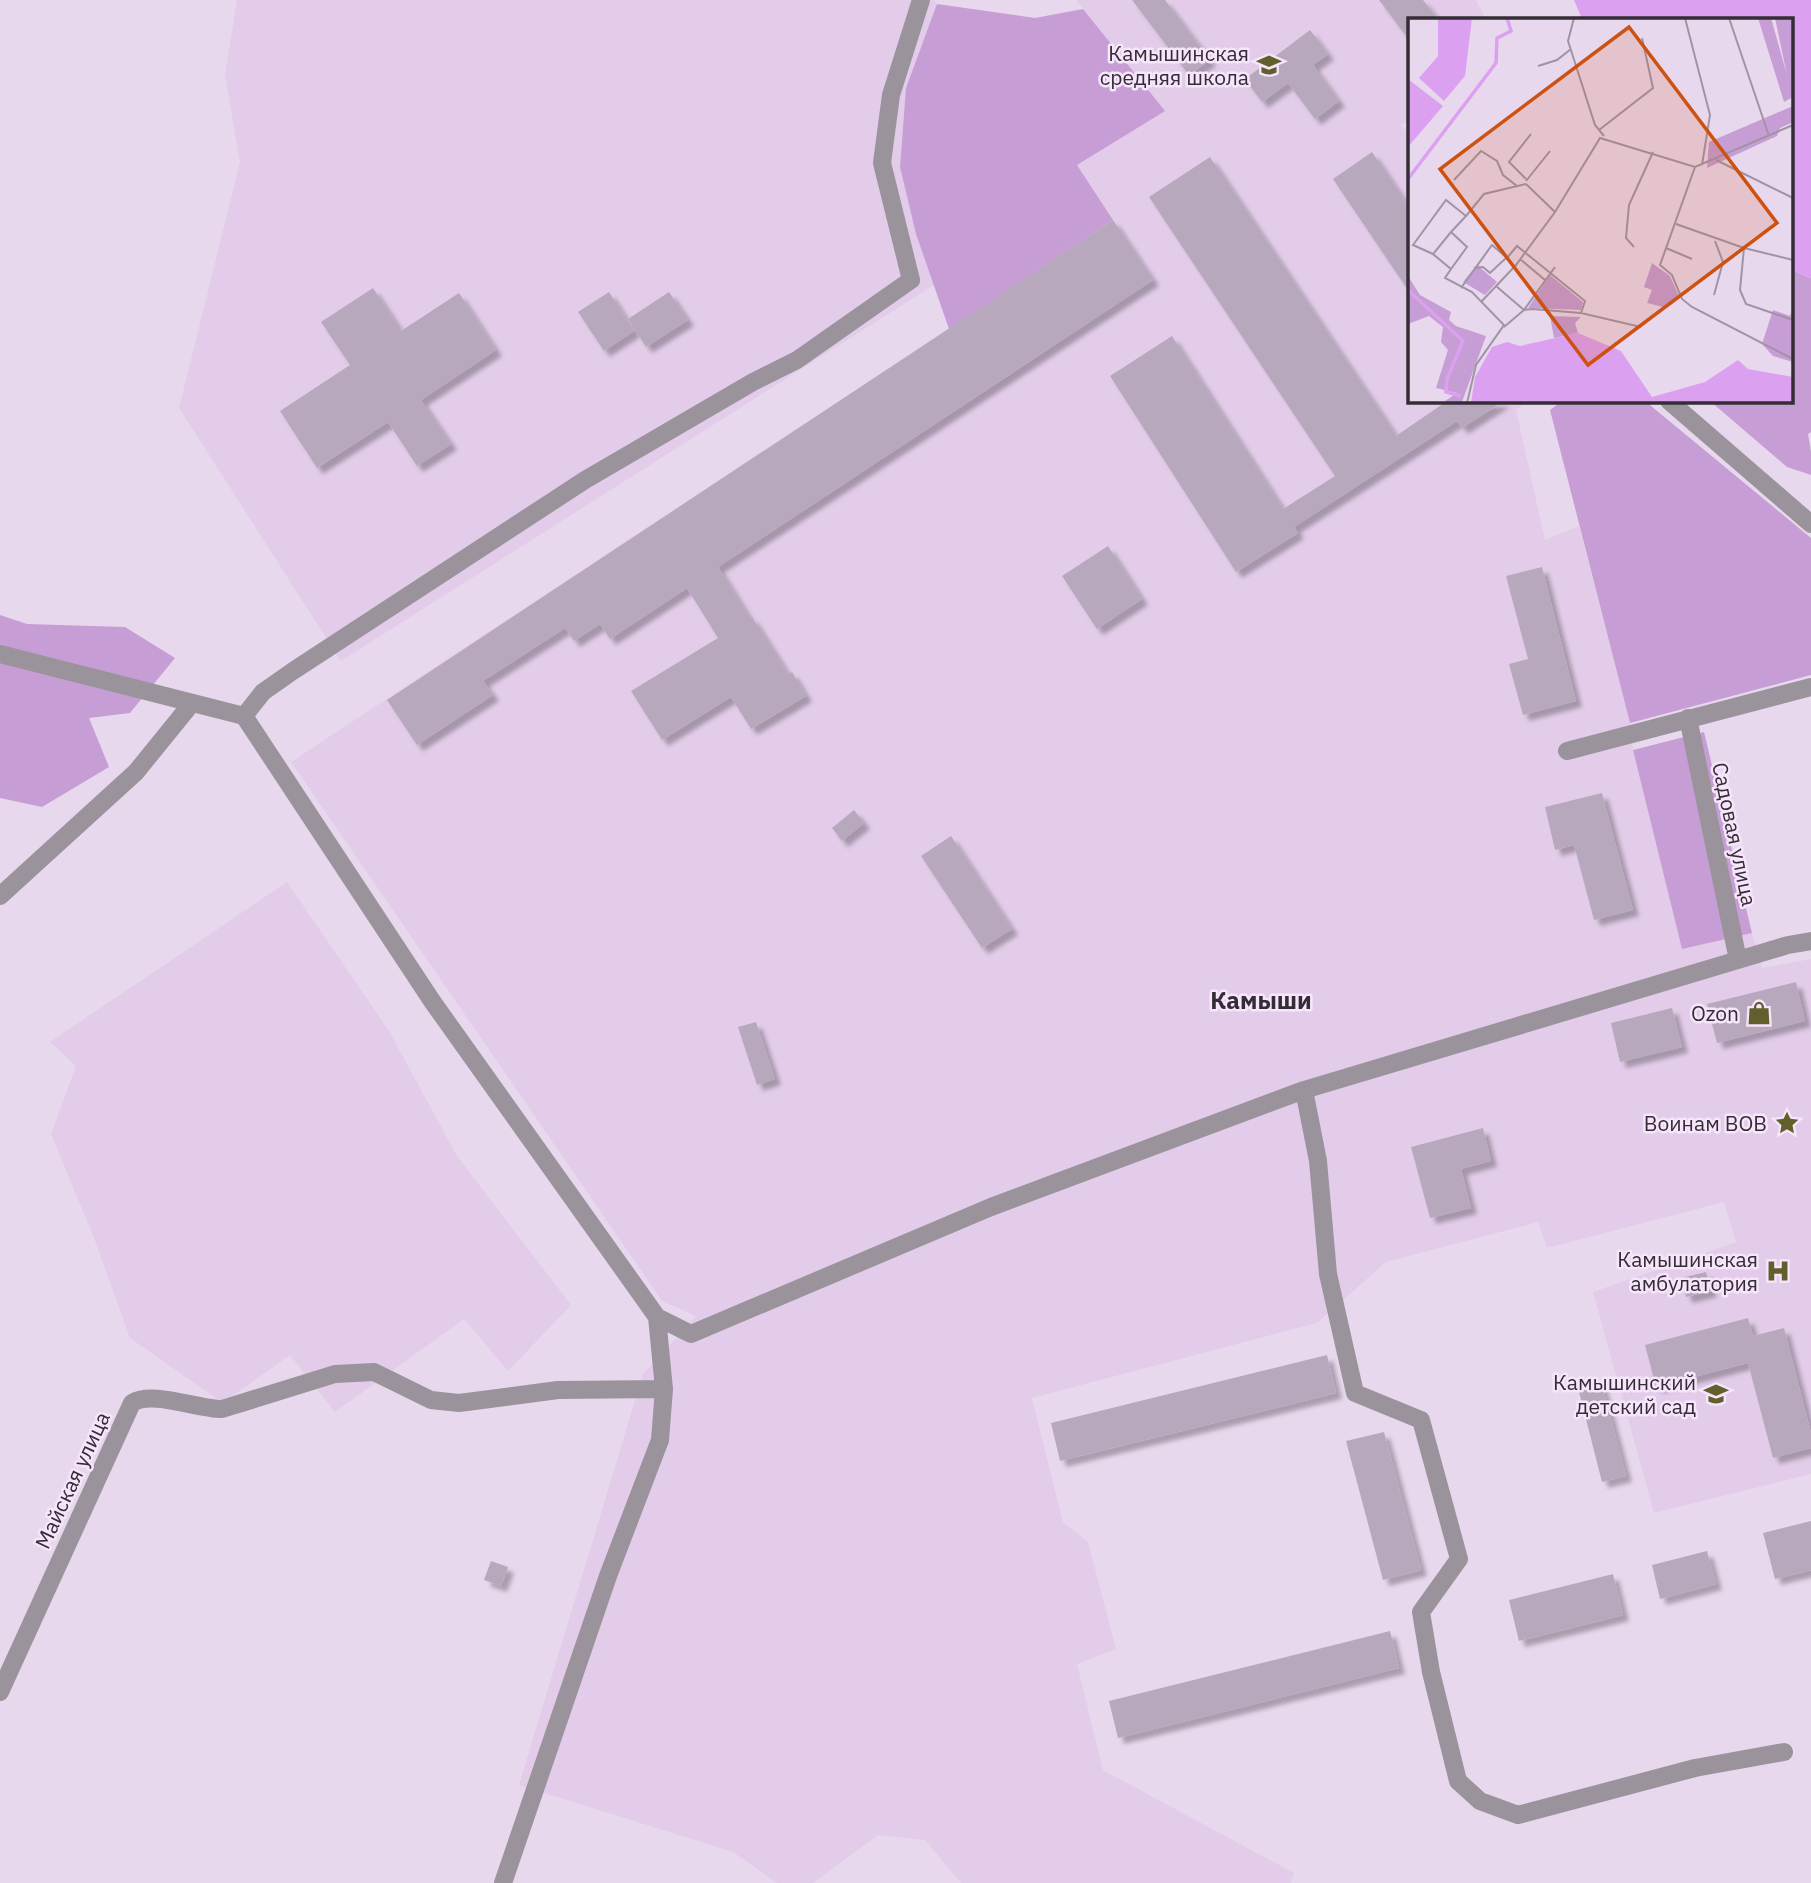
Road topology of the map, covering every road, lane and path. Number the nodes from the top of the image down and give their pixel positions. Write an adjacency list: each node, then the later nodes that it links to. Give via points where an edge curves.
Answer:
1 (921, 0): 7 (street, via 891,95 882,163 911,280 797,360 550,503 283,678 263,692)
2 (1671, 402): 3 (street)
3 (1811, 524)
4 (0, 654): 6 (street)
5 (1811, 687): 8 (street)
6 (192, 703): 7 (street); 10 (street, via 136,772)
7 (244, 716): 14 (street, via 432,1002)
8 (1688, 718): 9 (street); 12 (street, Садовая улица)
9 (1567, 751)
10 (0, 896)
11 (1811, 941): 12 (street)
12 (1738, 960): 13 (street)
13 (1304, 1090): 14 (street, via 991,1207 691,1334); 17 (street, via 1318,1161 1328,1274 1355,1392 1421,1420 1459,1559 1421,1612 1458,1781 1480,1801 1518,1815 1695,1768)
14 (657, 1317): 15 (street)
15 (664, 1389): 16 (street, Майская улица, via 558,1390 459,1404 431,1400 374,1373 335,1374 222,1409 138,1399 132,1403); 18 (street, via 660,1440 608,1576)
16 (0, 1692)
17 (1784, 1752)
18 (503, 1883)

